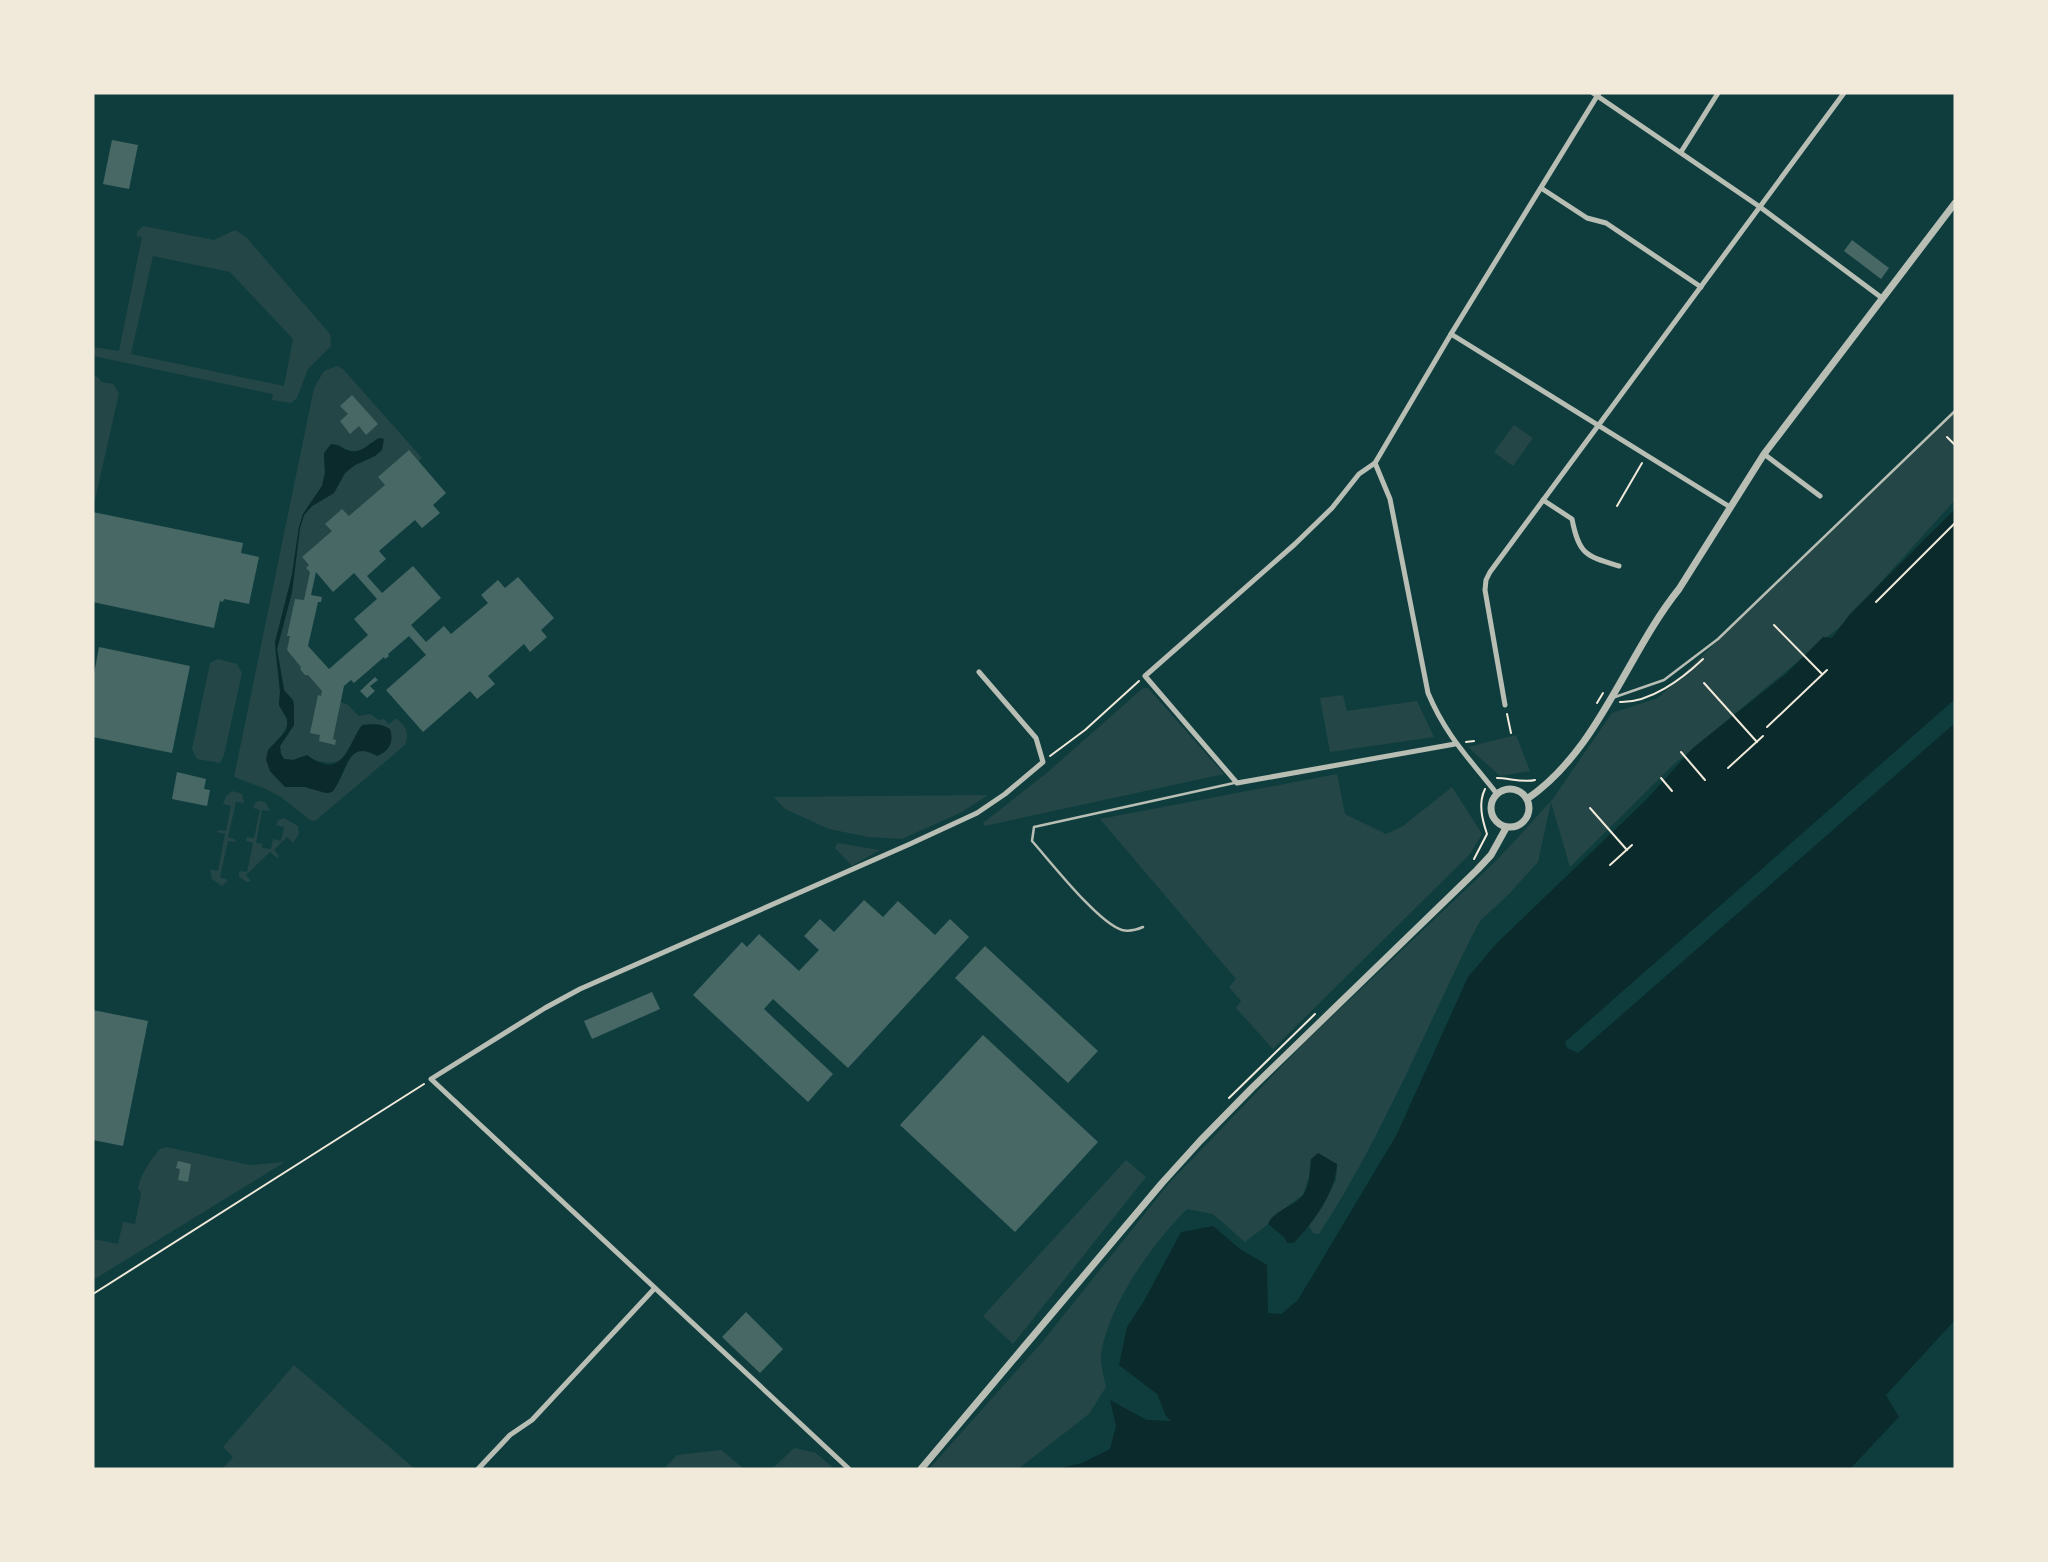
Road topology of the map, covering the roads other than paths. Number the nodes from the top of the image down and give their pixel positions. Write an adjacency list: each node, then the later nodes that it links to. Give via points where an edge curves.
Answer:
1 (1718, 93): 4 (street)
2 (1844, 93): 7 (street)
3 (1596, 94): 4 (street); 5 (street)
4 (1681, 152): 7 (street)
5 (1541, 188): 8 (street, via 1587,218 1606,223); 10 (street)
6 (1955, 203): 9 (street)
7 (1760, 207): 8 (street); 9 (street)
8 (1701, 287): 12 (street)
9 (1882, 298): 13 (street)
10 (1451, 334): 12 (street); 14 (street)
11 (1955, 411): 20 (lane, via 1718,639 1664,680)
12 (1599, 426): 16 (street); 17 (street)
13 (1764, 454): 15 (street); 17 (street)
14 (1375, 463): 22 (street, via 1390,499 1428,692); 23 (street, via 1359,474 1295,544 1145,676)
15 (1819, 496)
16 (1543, 500): 18 (street, via 1572,519 1584,551); 21 (street, via 1486,580)
17 (1730, 507): 20 (street)
18 (1619, 566)
19 (979, 671): 28 (street, via 1036,738 1043,762 1005,794 977,813 910,844 580,989 431,1079)
20 (1611, 698): 25 (street, via 1559,774)
21 (1505, 705)
22 (1455, 744): 23 (street); 24 (street)
23 (1237, 783): 27 (lane, via 1034,827 1032,841 1092,908 1120,930)
24 (1497, 794): 25 (street, via 1516,789); 26 (street, via 1491,805 1493,817)
25 (1527, 799): 26 (street, via 1527,819)
26 (1506, 828): 31 (street, via 1477,870 1254,1085 1162,1182)
27 (1143, 927)
28 (654, 1289): 29 (street, via 532,1420 510,1435); 30 (street)
29 (478, 1469)
30 (849, 1469)
31 (920, 1469)

